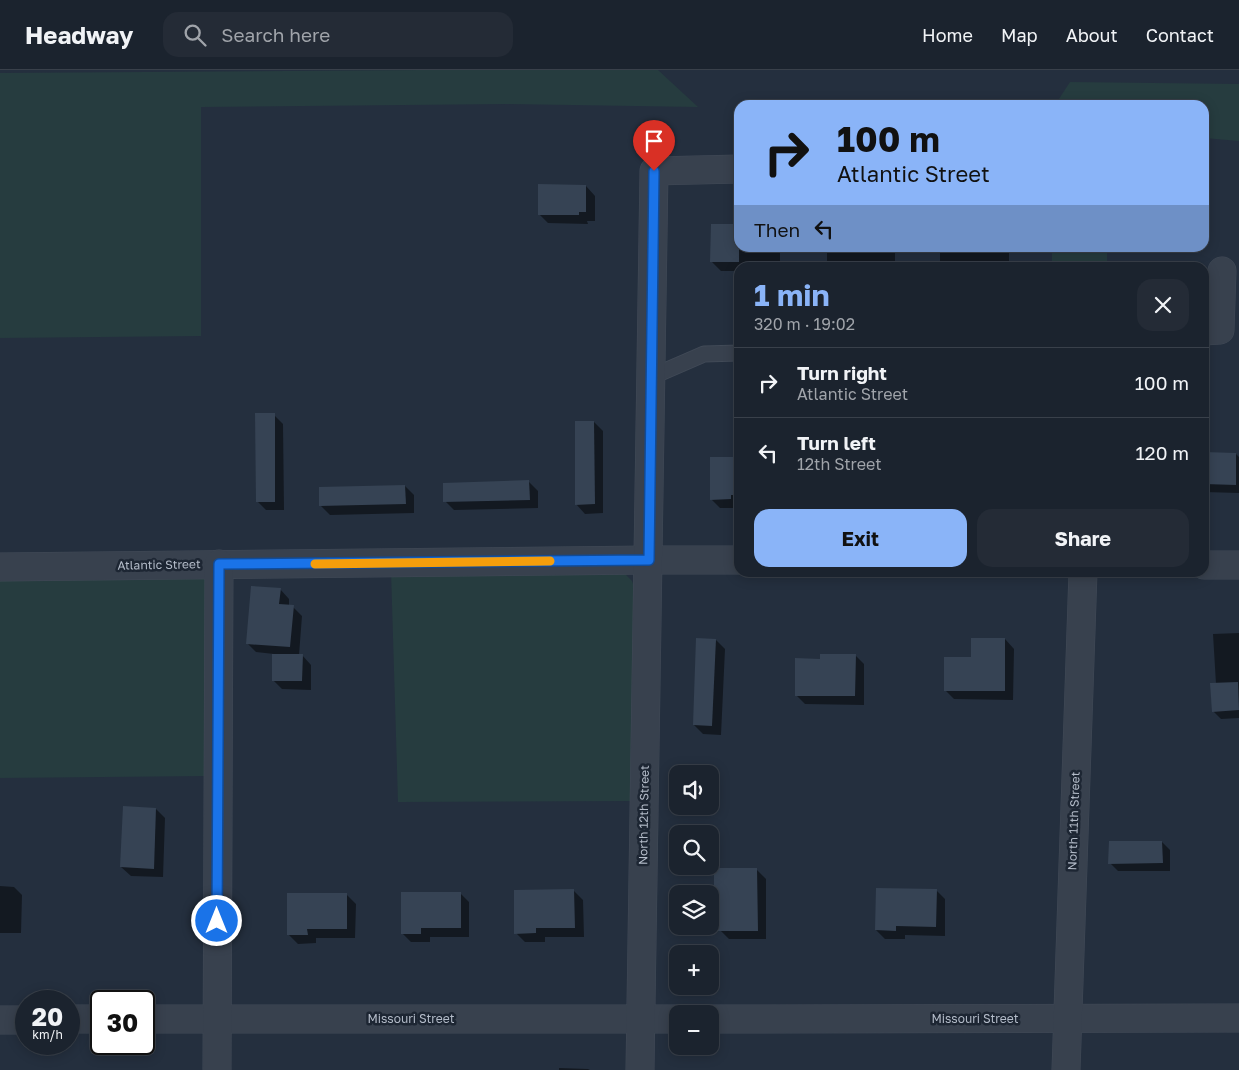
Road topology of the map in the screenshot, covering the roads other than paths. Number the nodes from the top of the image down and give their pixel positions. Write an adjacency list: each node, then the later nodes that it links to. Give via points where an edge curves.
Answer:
1 (734, 169): 5 (street, North 12th Street, via 654,171)
2 (1222, 271): 3 (street, via 1220,330)
3 (1209, 331)
4 (734, 353): 5 (lane, via 704,354)
5 (651, 377): 6 (street, North 12th Street)
6 (649, 560): 7 (street, Atlantic Street); 8 (street, Atlantic Street); 16 (street, North 12th Street)
7 (734, 560)
8 (219, 564): 11 (street, Atlantic Street); 15 (street)
9 (1209, 565): 10 (street)
10 (1239, 566)
11 (0, 567)
12 (1083, 577): 19 (street, North 11th Street)
13 (1239, 1018): 19 (street, Missouri Street)
14 (155, 1019): 15 (street, Missouri Street)
15 (216, 1019): 16 (street, Missouri Street); 22 (street)
16 (641, 1019): 17 (street, Missouri Street); 23 (street, North 12th Street)
17 (669, 1019)
18 (719, 1019): 19 (street, Missouri Street)
19 (1067, 1019): 24 (street, North 11th Street)
20 (0, 1020): 21 (street)
21 (15, 1020)
22 (217, 1070)
23 (640, 1070)
24 (1066, 1070)

